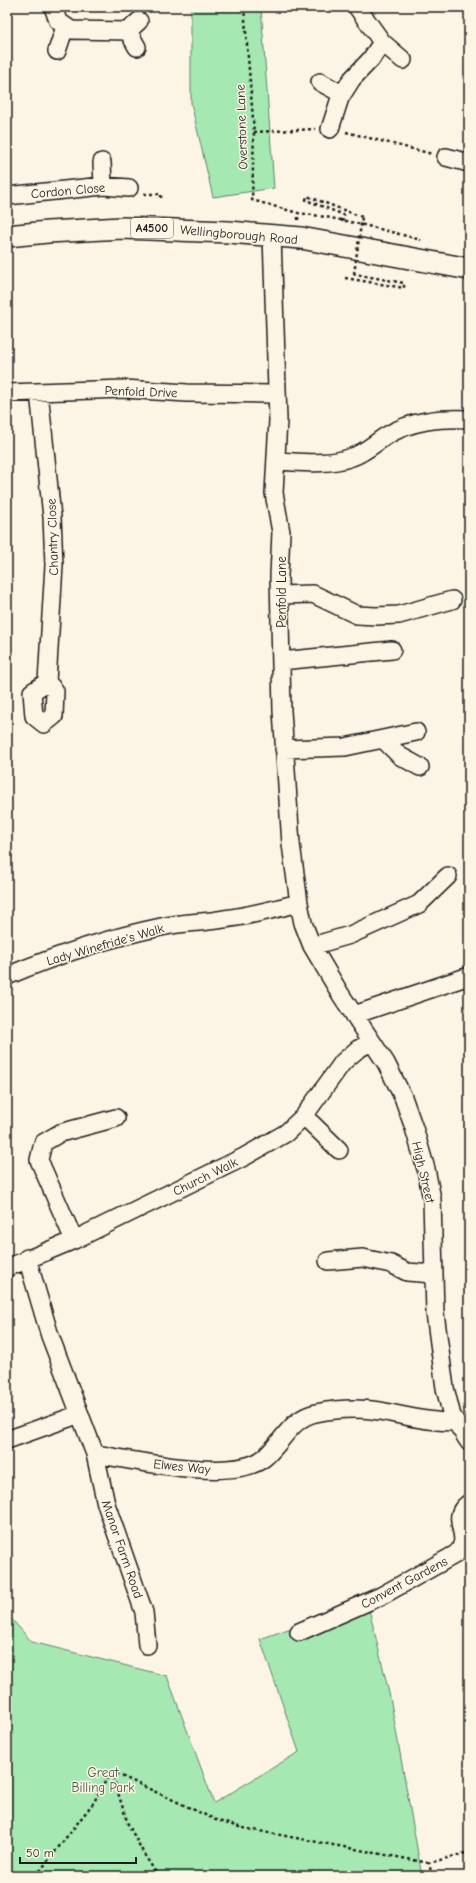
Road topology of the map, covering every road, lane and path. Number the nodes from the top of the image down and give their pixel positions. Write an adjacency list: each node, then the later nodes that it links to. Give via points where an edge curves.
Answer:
1 (53, 7): 4 (street, via 58,21)
2 (244, 7): 12 (path, Overstone Lane)
3 (357, 7): 5 (street)
4 (65, 27): 6 (street, via 71,30 134,26); 7 (street)
5 (382, 42): 8 (street); 10 (street)
6 (137, 47)
7 (57, 51)
8 (403, 60)
9 (320, 82): 10 (street)
10 (342, 94): 11 (street)
11 (330, 129): 12 (path); 13 (path)
12 (254, 132): 19 (path, Overstone Lane, via 252,200)
13 (446, 157): 15 (street)
14 (102, 162): 16 (street)
15 (469, 163)
16 (103, 186): 17 (street, Cordon Close); 18 (street, Cordon Close)
17 (129, 188)
18 (7, 196)
19 (298, 213)
20 (342, 222): 24 (path, bridge, via 344,215 306,200 308,196 362,216 354,274 404,283 404,288)
21 (7, 236): 22 (main road, Wellingborough Road / A4500, via 149,228)
22 (272, 236): 23 (main road, Wellingborough Road / A4500, via 301,238); 27 (street, Penfold Lane)
23 (469, 269)
24 (345, 278)
25 (39, 392): 26 (street, Penfold Drive); 27 (street, Penfold Drive, via 124,389); 34 (street, Chantry Close, via 54,557)
26 (7, 394)
27 (276, 394): 29 (street, Penfold Lane)
28 (469, 418): 29 (street, via 438,418 414,423 388,435 353,457 327,462)
29 (276, 461): 30 (street, Penfold Lane, via 274,493 281,532)
30 (280, 595): 31 (street, via 313,594 357,615 376,616 399,615); 33 (street, Penfold Lane)
31 (452, 600)
32 (392, 650): 33 (street)
33 (281, 661): 37 (street, Penfold Lane)
34 (47, 682)
35 (416, 732): 36 (street)
36 (382, 739): 37 (street, via 345,747); 38 (street, via 400,756)
37 (284, 749): 40 (street, Penfold Lane, via 291,844)
38 (420, 767)
39 (448, 876): 41 (street, via 419,904 350,936)
40 (299, 903): 41 (street, Penfold Lane); 42 (street, Lady Winefride's Walk, via 223,920 193,921 138,932 44,960)
41 (312, 946): 44 (street, High Street)
42 (7, 976)
43 (469, 976): 44 (street)
44 (354, 1015): 45 (street, High Street)
45 (372, 1042): 46 (street, Church Walk, via 343,1062); 53 (street, High Street, via 403,1097 426,1170 432,1199)
46 (304, 1116): 48 (street); 49 (street, Church Walk, via 286,1132 244,1157)
47 (116, 1118): 49 (street, via 60,1133 43,1143 39,1160)
48 (339, 1150)
49 (74, 1240): 50 (street, Church Walk)
50 (27, 1258): 52 (street, Church Walk); 54 (street, via 50,1336)
51 (328, 1260): 53 (street, via 363,1258 391,1264 407,1272)
52 (7, 1268)
53 (433, 1274): 55 (street, High Street, via 439,1351)
54 (80, 1414): 56 (street); 58 (street)
55 (454, 1422): 57 (street, High Street); 58 (street, Elwes Way, via 434,1422 378,1411 315,1413 294,1423 264,1458 245,1467 225,1469 167,1466)
56 (7, 1440)
57 (469, 1442)
58 (95, 1454): 61 (street, Manor Farm Road, via 106,1504 144,1612)
59 (469, 1503): 60 (street, Convent Gardens, via 459,1514 464,1540 456,1554 381,1596)
60 (299, 1632)
61 (147, 1645)
62 (111, 1771): 64 (path, via 218,1821); 65 (path, via 94,1802); 66 (path, via 128,1824)
63 (469, 1852): 64 (path)
64 (429, 1863): 67 (path)
65 (36, 1876)
66 (158, 1876)
67 (432, 1876)

